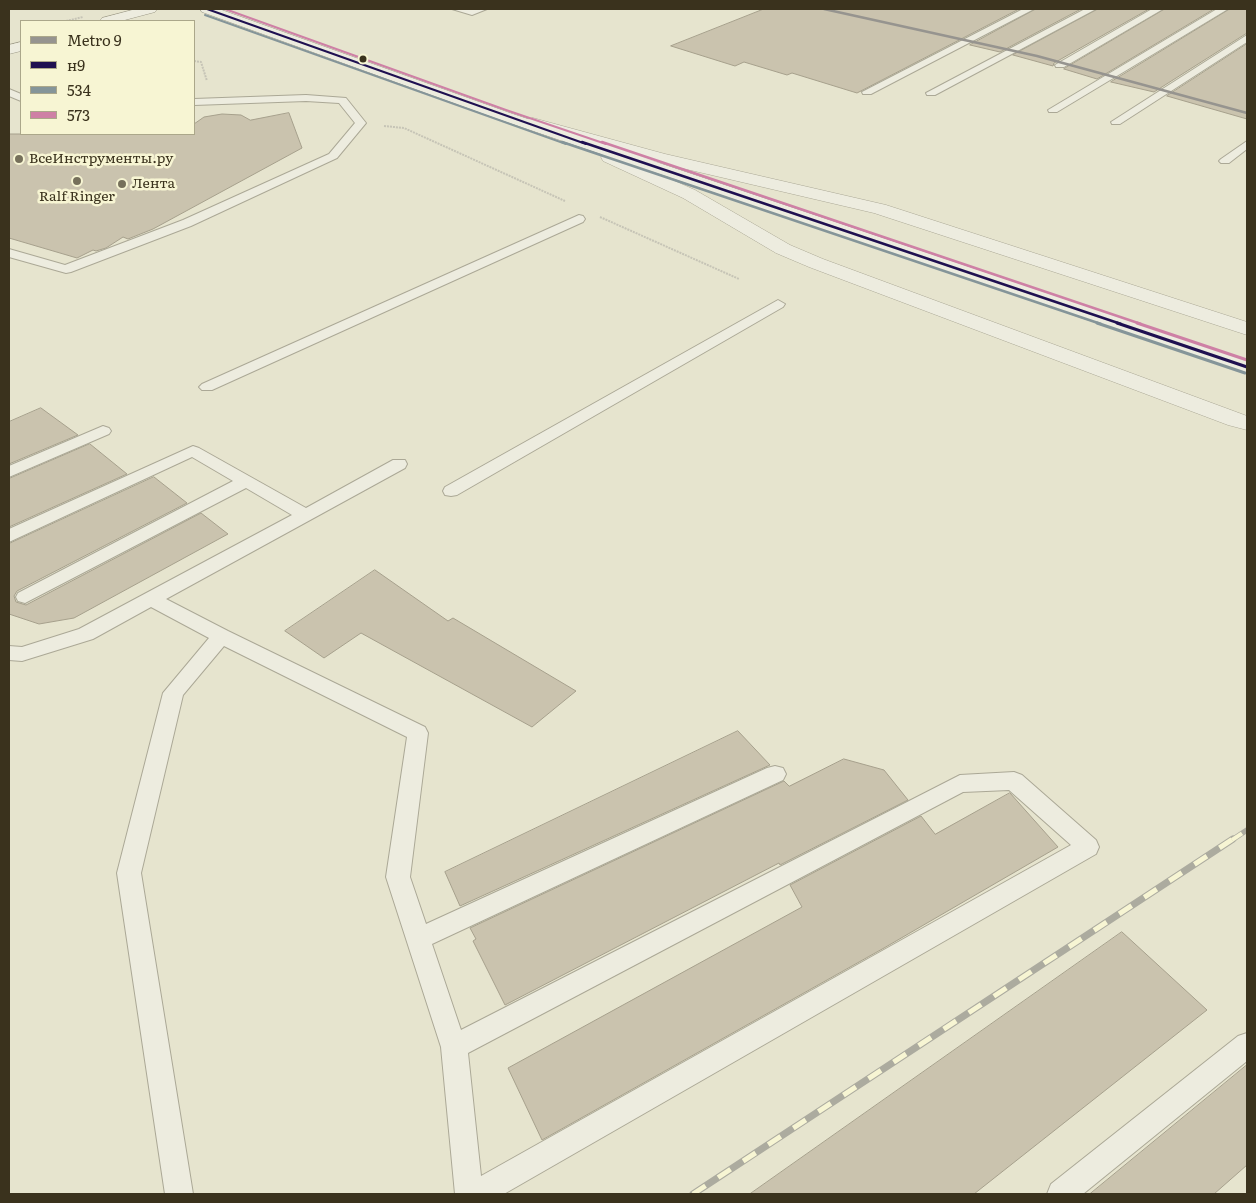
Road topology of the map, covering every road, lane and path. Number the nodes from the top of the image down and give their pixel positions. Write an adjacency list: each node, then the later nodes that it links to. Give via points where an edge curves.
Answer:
1 (150, 9): 9 (street)
2 (207, 9): 18 (street)
3 (457, 9): 4 (lane, via 472,12)
4 (482, 9)
5 (1029, 9): 13 (lane)
6 (1091, 9): 14 (lane)
7 (1158, 9): 11 (lane)
8 (1223, 9): 17 (lane)
9 (111, 20)
10 (1247, 38): 19 (lane)
11 (1060, 65)
12 (9, 92): 15 (lane)
13 (867, 92)
14 (931, 93)
15 (20, 98)
16 (195, 102): 20 (lane, via 342,100)
17 (1053, 110)
18 (504, 116): 21 (street); 30 (street, via 880,210)
19 (1116, 122)
20 (361, 123): 24 (path, via 404,128); 27 (lane, via 333,156 188,223 66,269)
21 (560, 134): 31 (street); 33 (street, via 689,194 783,249 816,263)
22 (1247, 144): 23 (lane)
23 (1225, 161)
24 (567, 202)
25 (594, 214): 28 (path)
26 (579, 219): 32 (lane)
27 (9, 253)
28 (739, 279)
29 (778, 304): 38 (lane)
30 (1247, 329)
31 (1246, 366)
32 (207, 387)
33 (1247, 423)
34 (103, 430): 36 (lane)
35 (399, 464): 39 (lane)
36 (9, 472)
37 (246, 481): 39 (lane); 40 (lane, via 193,451); 41 (lane)
38 (451, 491)
39 (304, 514): 42 (lane)
40 (9, 536)
41 (25, 597)
42 (151, 599): 43 (lane); 44 (lane, via 86,634 22,654)
43 (221, 636): 46 (lane, via 418,732 398,878); 49 (lane, via 173,693 129,874)
44 (9, 653)
45 (775, 774): 46 (lane)
46 (418, 939): 48 (lane)
47 (1247, 1046): 52 (lane)
48 (454, 1047): 50 (lane); 51 (lane, via 960,784 1014,781 1088,847)
49 (179, 1194)
50 (469, 1194)
51 (477, 1194)
52 (1061, 1194)

